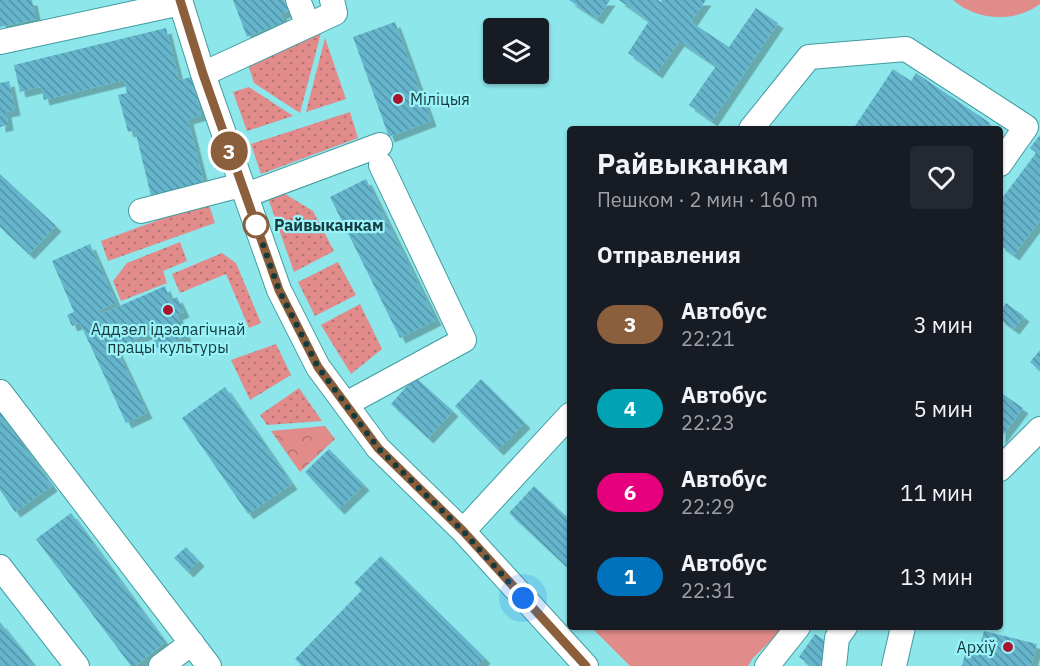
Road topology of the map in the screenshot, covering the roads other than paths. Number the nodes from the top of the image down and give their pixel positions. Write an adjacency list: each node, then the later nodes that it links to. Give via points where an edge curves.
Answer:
1 (298, 0): 4 (street)
2 (332, 0): 4 (street, via 334,13)
3 (180, 2): 5 (street); 6 (street)
4 (308, 25): 6 (street)
5 (0, 42)
6 (203, 74): 9 (street)
7 (753, 126): 8 (street, via 809,57 906,49 1026,127)
8 (1003, 160)
9 (243, 190): 10 (street); 12 (street, via 279,290 318,367); 12 (street, via 380,155 464,340)
10 (141, 211)
11 (0, 392): 21 (street)
12 (346, 404): 16 (street, via 378,448)
13 (567, 418): 16 (street)
14 (1040, 429): 15 (street)
15 (1003, 466)
16 (463, 531): 25 (street)
17 (0, 567): 22 (street)
18 (796, 630): 26 (street)
19 (843, 630): 27 (street, via 837,638)
20 (902, 630): 28 (street)
21 (192, 643): 23 (street); 24 (street)
22 (76, 666)
23 (161, 666)
24 (209, 666)
25 (586, 666)
26 (767, 666)
27 (834, 666)
28 (894, 666)

